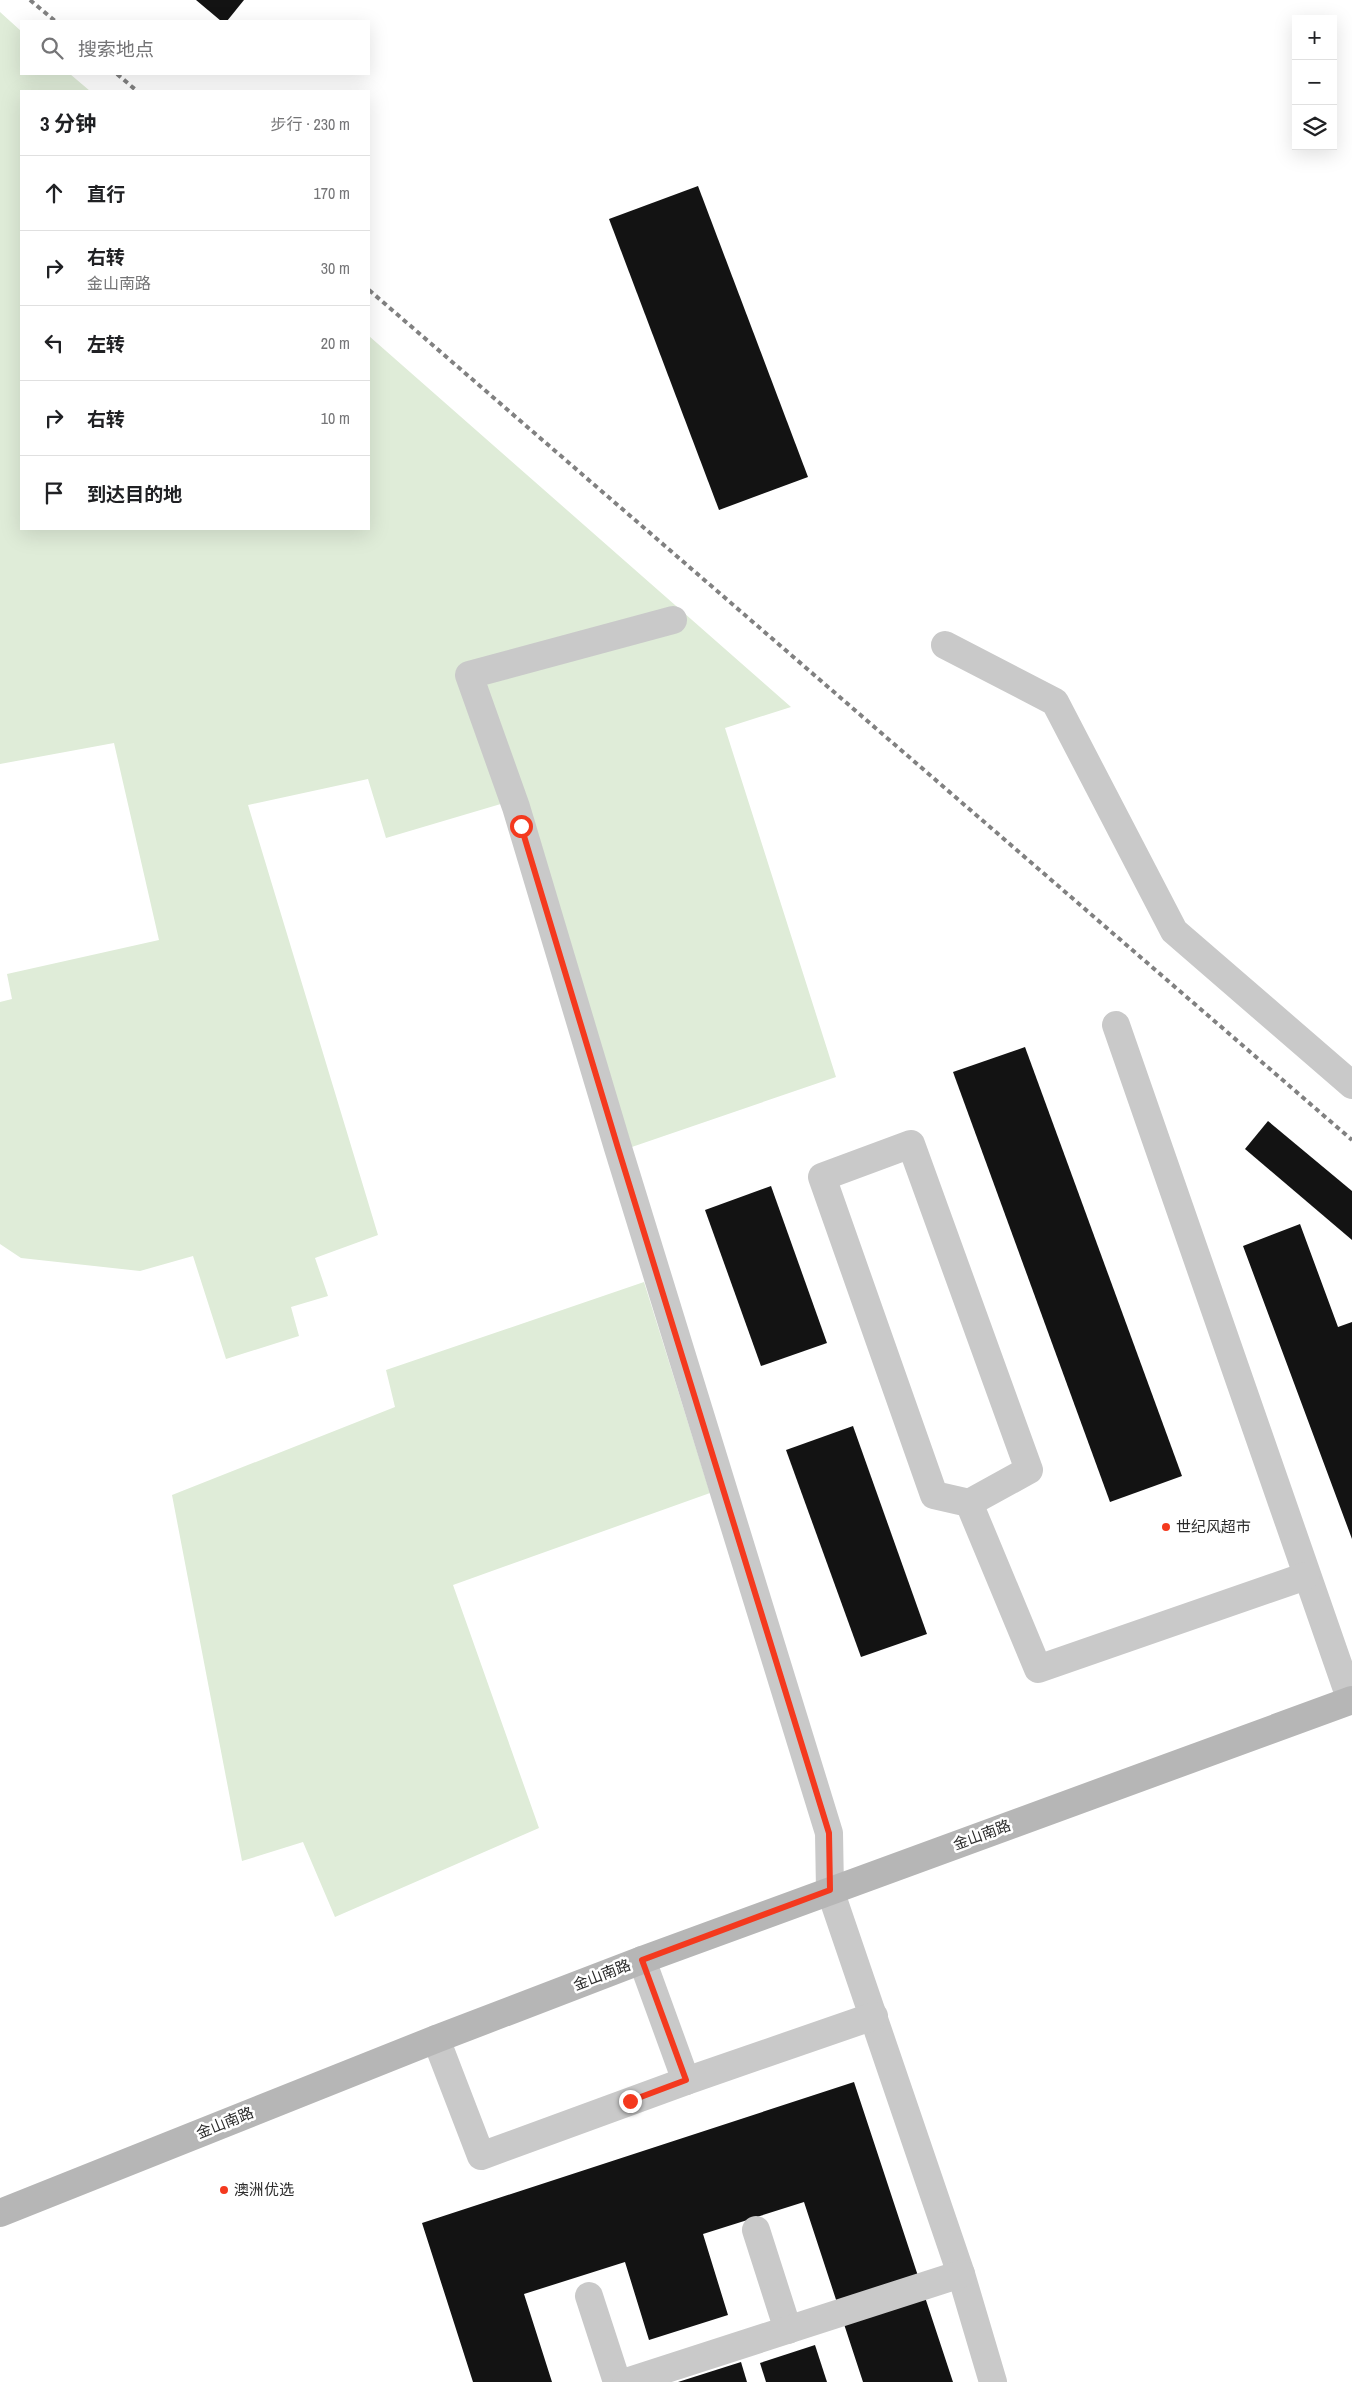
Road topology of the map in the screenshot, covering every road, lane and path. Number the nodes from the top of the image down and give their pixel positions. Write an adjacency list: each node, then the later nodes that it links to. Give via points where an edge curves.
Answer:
1 (673, 620): 8 (street, via 469,675 516,807 829,1833)
2 (945, 645): 4 (street, via 1055,702 1174,931)
3 (1116, 1024): 6 (street)
4 (1352, 1085)
5 (969, 1503): 5 (street, via 1029,1470 911,1144 822,1177 934,1495); 6 (street, via 1038,1669)
6 (1306, 1576): 7 (street)
7 (1352, 1700): 8 (main road, 金山南路)
8 (830, 1890): 9 (main road, 金山南路); 10 (street)
9 (642, 1960): 11 (main road, 金山南路); 12 (street)
10 (874, 2016): 12 (street); 15 (street)
11 (436, 2039): 12 (street, via 481,2156); 13 (main road, 金山南路)
12 (686, 2080)
13 (0, 2213)
14 (756, 2230): 17 (street)
15 (961, 2274): 17 (street); 20 (street)
16 (589, 2296): 18 (street)
17 (788, 2330): 19 (street)
18 (617, 2382)
19 (626, 2382)
20 (994, 2382)

